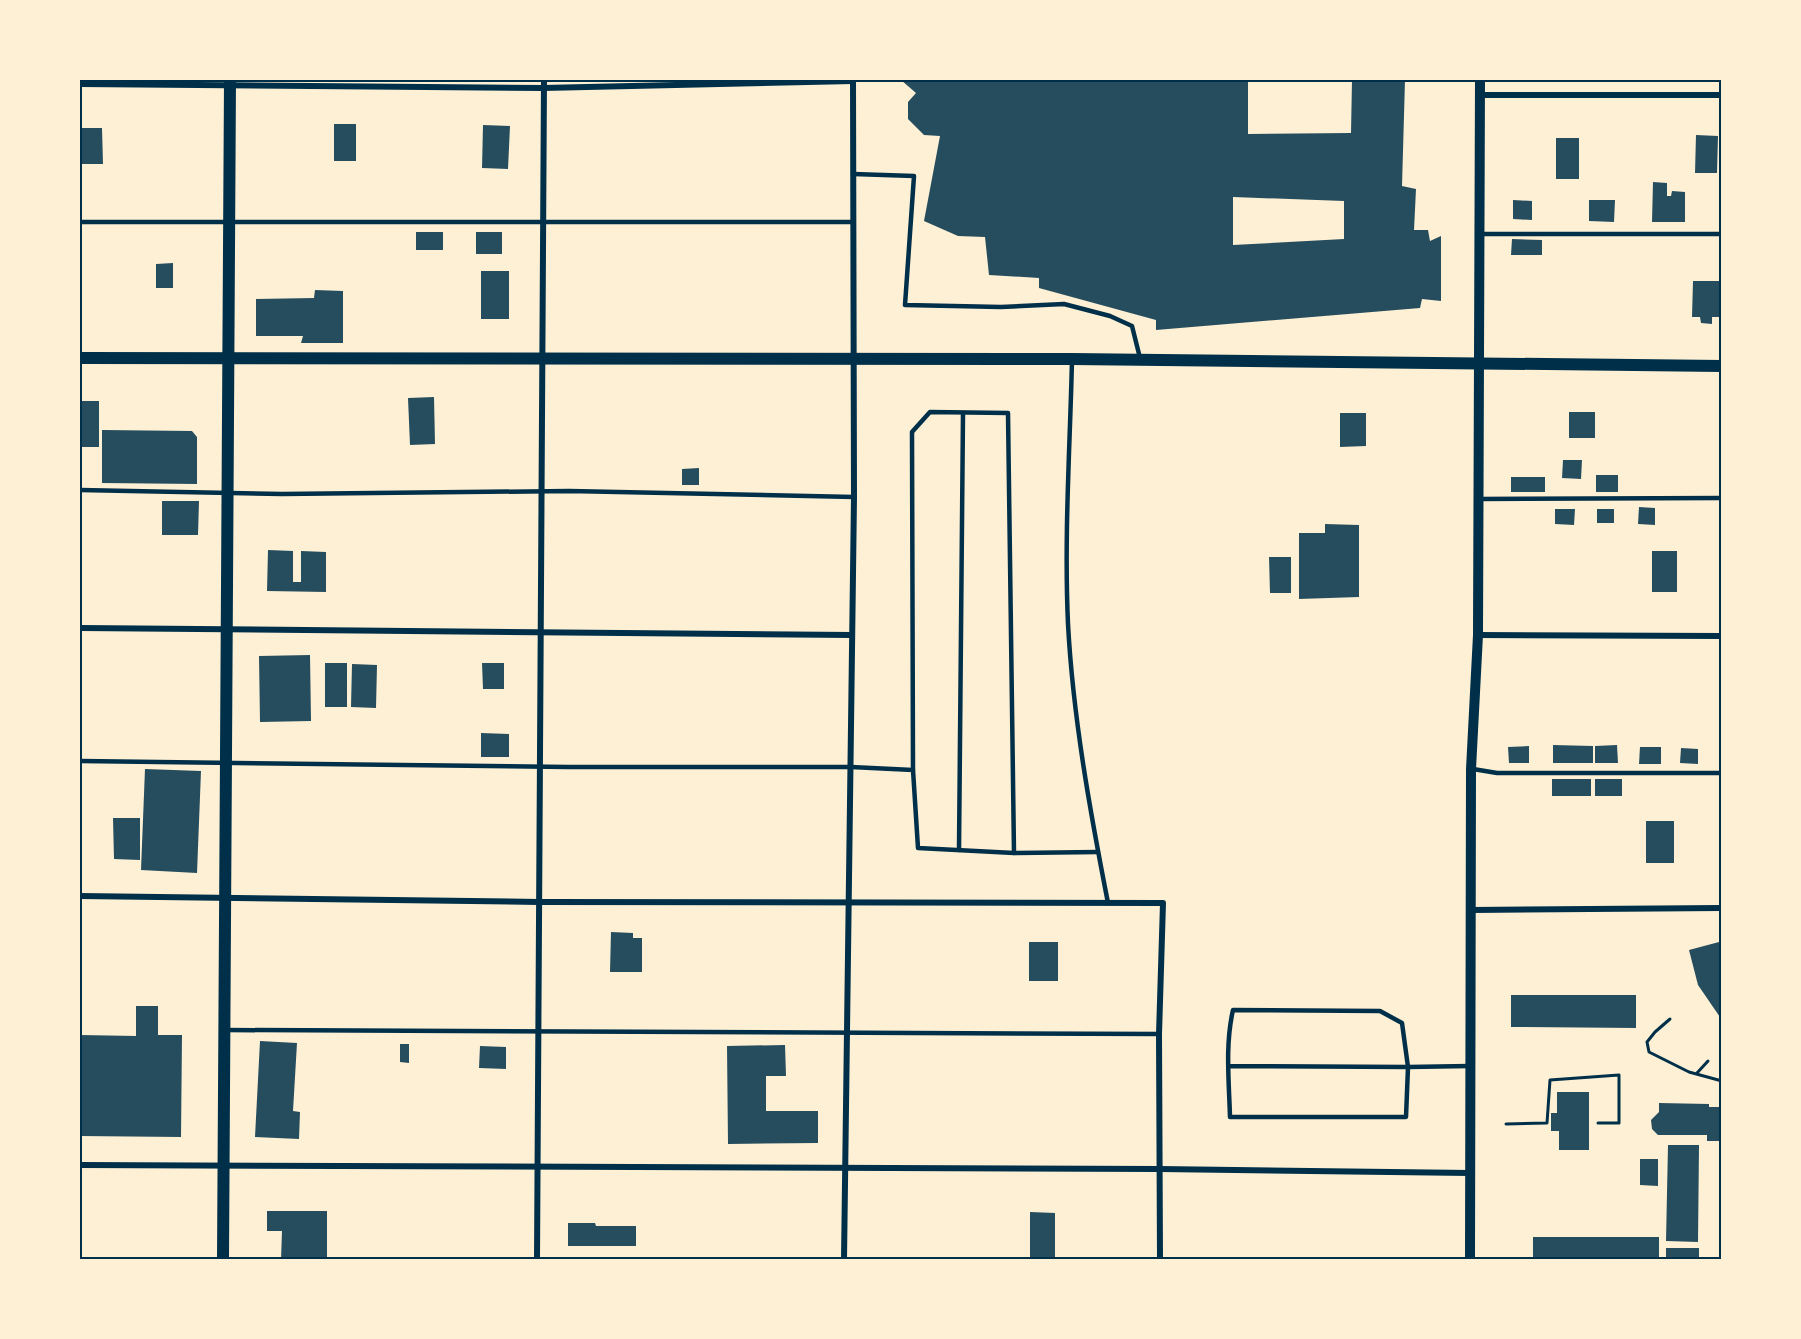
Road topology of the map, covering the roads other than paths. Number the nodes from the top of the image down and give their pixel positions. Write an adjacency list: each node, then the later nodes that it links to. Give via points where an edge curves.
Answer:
1 (544, 80): 6 (street)
2 (853, 80): 6 (street); 9 (street)
3 (1480, 80): 7 (street)
4 (230, 82): 5 (street); 6 (street); 11 (main road)
5 (80, 84)
6 (543, 88): 12 (street)
7 (1480, 95): 8 (street); 14 (street)
8 (1722, 95)
9 (853, 174): 13 (street); 21 (lane, via 914,176 905,305 1064,304 1132,326)
10 (80, 222): 11 (lane)
11 (230, 222): 12 (lane); 19 (main road)
12 (542, 222): 13 (lane); 17 (street)
13 (853, 222): 18 (street)
14 (1479, 234): 15 (lane); 22 (street)
15 (1722, 234)
16 (80, 358): 19 (main road)
17 (541, 358): 18 (main road); 19 (main road); 26 (street)
18 (853, 358): 20 (main road); 28 (street)
19 (229, 359): 27 (main road)
20 (1072, 360): 21 (main road); 45 (lane, via 1066,537 1068,625 1086,789)
21 (1140, 360): 22 (main road)
22 (1480, 362): 23 (main road); 30 (street)
23 (1722, 366)
24 (963, 413): 42 (lane, via 930,412 912,432); 44 (lane); 46 (lane, via 1008,413)
25 (80, 490): 27 (lane)
26 (541, 492): 27 (lane); 28 (lane); 33 (street)
27 (228, 494): 32 (main road)
28 (854, 497): 34 (street)
29 (1722, 498): 30 (lane)
30 (1477, 499): 35 (street)
31 (80, 628): 32 (street)
32 (229, 629): 33 (street); 38 (main road)
33 (540, 630): 34 (street); 39 (street)
34 (852, 635): 40 (street)
35 (1478, 635): 36 (street); 41 (street)
36 (1722, 636)
37 (80, 761): 38 (lane)
38 (226, 763): 39 (lane); 48 (main road)
39 (539, 766): 40 (lane); 50 (street)
40 (851, 767): 42 (lane); 49 (street)
41 (1471, 769): 43 (lane, via 1497,773); 53 (street)
42 (913, 770): 44 (lane, via 918,848)
43 (1722, 773)
44 (959, 850): 46 (lane)
45 (1098, 852): 46 (lane); 51 (lane)
46 (1014, 853)
47 (80, 896): 48 (street)
48 (226, 897): 50 (street); 54 (main road)
49 (849, 901): 50 (street); 51 (street); 56 (street)
50 (539, 902): 55 (street)
51 (1108, 903): 57 (street, via 1163,903)
52 (1722, 908): 53 (street)
53 (1472, 910): 59 (street)
54 (225, 1030): 55 (lane); 62 (main road)
55 (540, 1032): 56 (lane); 63 (street)
56 (848, 1033): 57 (lane); 64 (street)
57 (1159, 1034): 65 (street)
58 (1229, 1066): 60 (lane); 60 (lane, via 1228,1032 1233,1010 1244,1010 1380,1011 1402,1023); 60 (lane, via 1230,1117 1406,1118)
59 (1470, 1066): 60 (lane); 66 (street)
60 (1408, 1067)
61 (80, 1165): 62 (street)
62 (224, 1165): 63 (street); 67 (main road)
63 (539, 1167): 64 (street); 68 (street)
64 (846, 1168): 65 (street); 69 (street)
65 (1160, 1169): 66 (street); 70 (street)
66 (1470, 1173): 71 (street)
67 (223, 1260)
68 (537, 1260)
69 (844, 1260)
70 (1160, 1260)
71 (1470, 1260)

